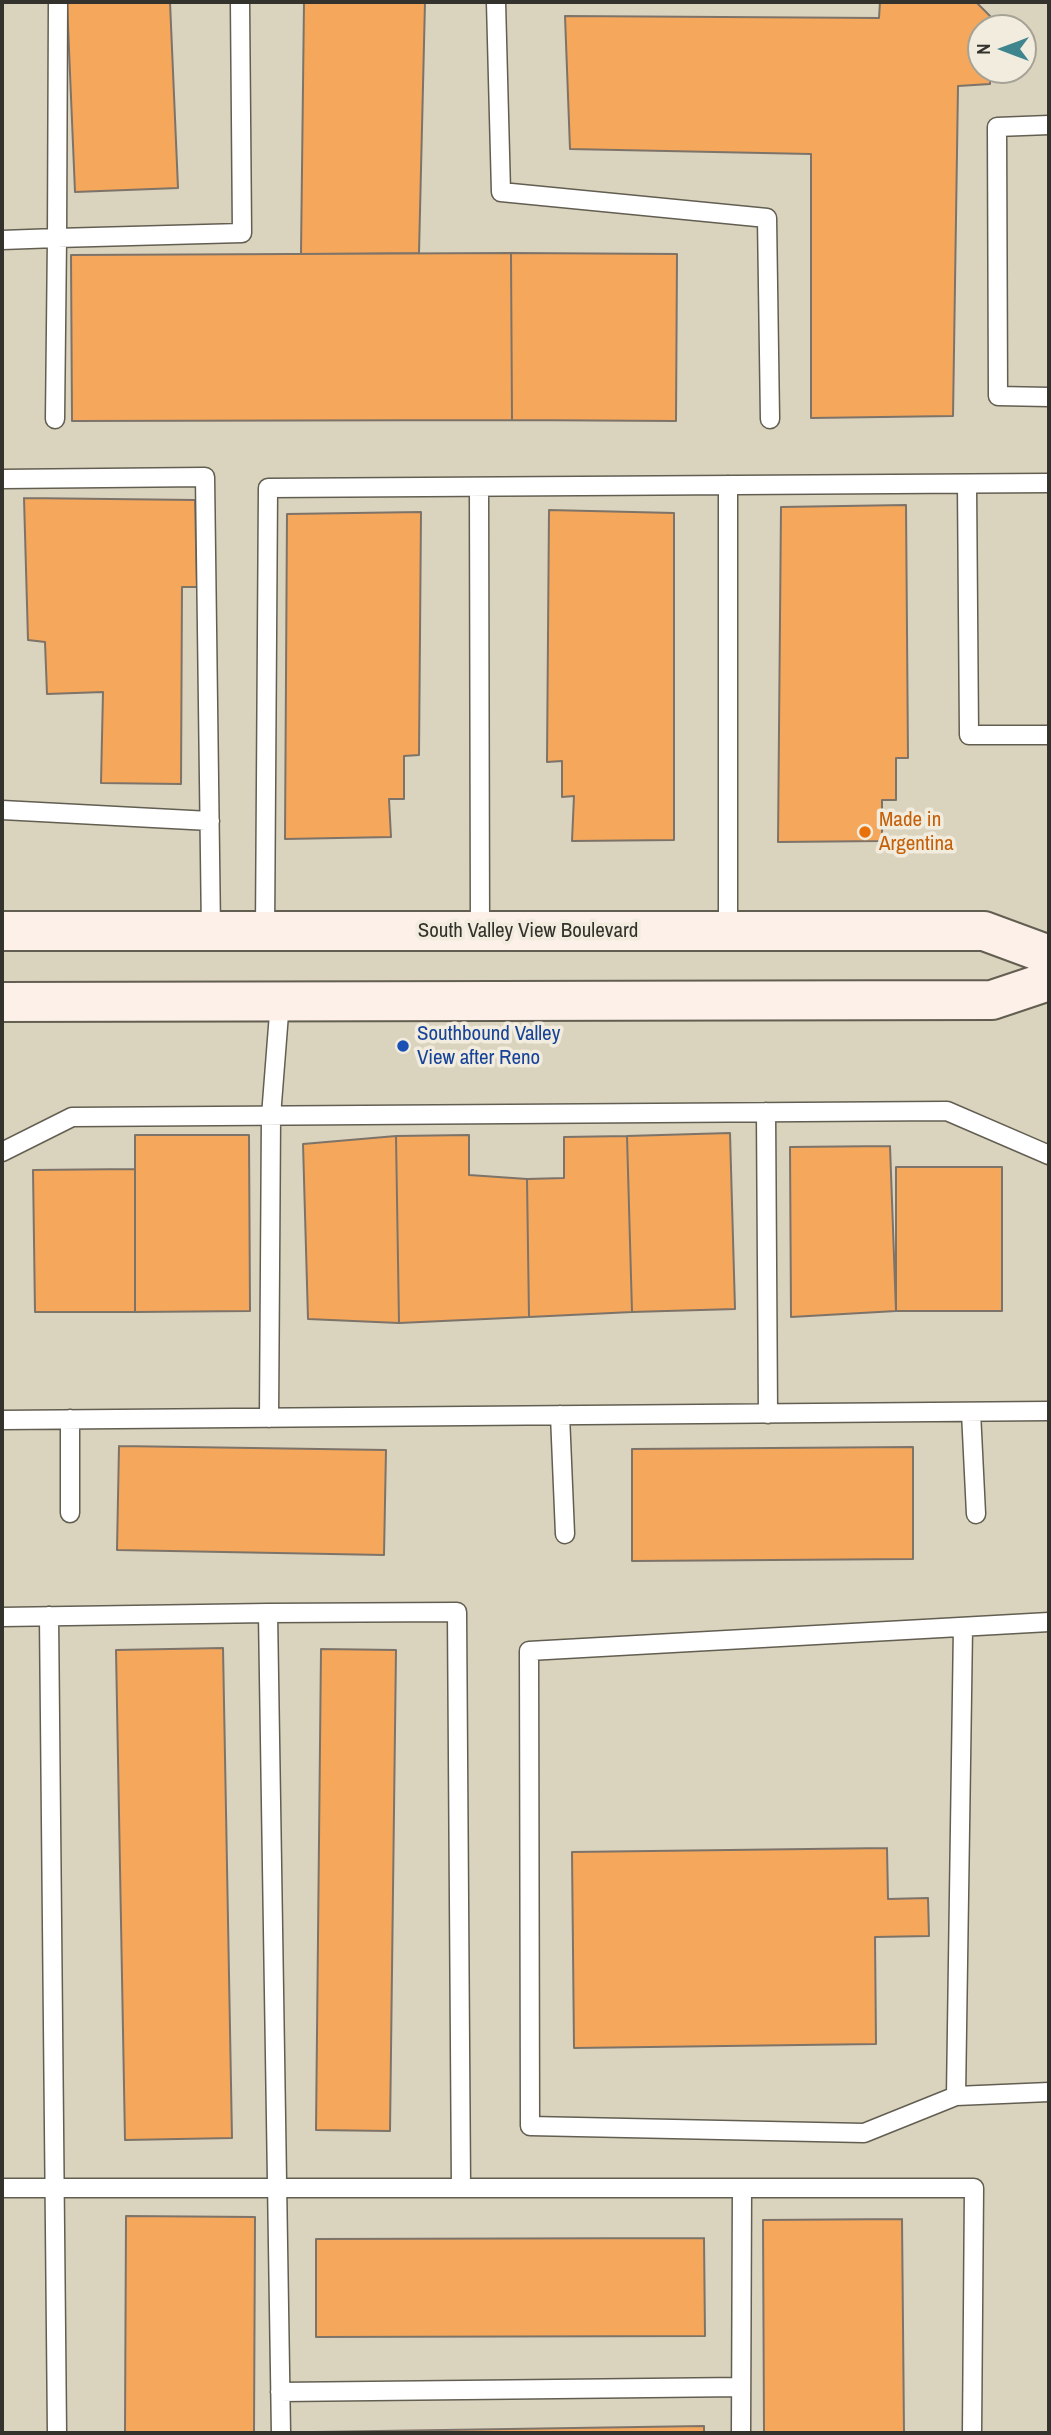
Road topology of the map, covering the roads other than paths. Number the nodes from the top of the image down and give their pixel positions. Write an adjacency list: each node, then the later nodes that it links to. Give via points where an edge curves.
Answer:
1 (58, 2): 5 (lane)
2 (240, 2): 5 (lane, via 242,233)
3 (496, 2): 9 (lane, via 500,192 767,218)
4 (1049, 125): 7 (lane, via 997,127 998,396)
5 (57, 238): 6 (lane); 8 (lane)
6 (2, 240)
7 (1049, 397)
8 (55, 419)
9 (770, 419)
10 (2, 480): 17 (lane, via 205,477)
11 (1049, 483): 12 (lane)
12 (967, 484): 13 (lane); 15 (lane, via 969,735)
13 (728, 485): 14 (lane); 22 (lane)
14 (479, 487): 20 (lane, via 268,488); 21 (lane)
15 (1049, 735)
16 (2, 810): 17 (lane)
17 (210, 821): 19 (lane)
18 (2, 931): 19 (main road, South Valley View Boulevard)
19 (211, 931): 20 (main road, South Valley View Boulevard)
20 (265, 931): 21 (main road, South Valley View Boulevard)
21 (480, 931): 22 (main road, South Valley View Boulevard)
22 (728, 931): 23 (main road, South Valley View Boulevard, via 984,932)
23 (1049, 955)
24 (1049, 981): 25 (main road, via 992,1000)
25 (279, 1001): 26 (main road); 28 (lane)
26 (2, 1002)
27 (766, 1112): 28 (lane); 30 (lane, via 947,1111); 33 (lane)
28 (271, 1116): 29 (lane, via 72,1117); 35 (lane)
29 (2, 1152)
30 (1049, 1155)
31 (1049, 1411): 32 (lane)
32 (971, 1412): 33 (lane); 39 (lane)
33 (768, 1414): 34 (lane)
34 (560, 1415): 35 (lane); 40 (lane)
35 (269, 1418): 36 (lane)
36 (70, 1419): 37 (lane); 38 (lane)
37 (2, 1420)
38 (70, 1513)
39 (976, 1514)
40 (565, 1534)
41 (268, 1614): 42 (lane); 50 (lane); 51 (lane, via 457,1612)
42 (48, 1616): 43 (lane); 49 (lane)
43 (2, 1617)
44 (1049, 1622): 45 (lane)
45 (963, 1627): 47 (lane); 47 (lane, via 529,1651 530,2126 864,2133)
46 (1049, 2092): 47 (lane)
47 (956, 2096)
48 (2, 2189): 49 (lane)
49 (55, 2189): 50 (lane); 55 (lane)
50 (277, 2189): 51 (lane); 54 (lane)
51 (461, 2189): 52 (lane)
52 (742, 2189): 53 (lane); 58 (lane, via 974,2189)
53 (741, 2387): 54 (lane); 57 (lane)
54 (280, 2392): 56 (lane)
55 (57, 2433)
56 (281, 2433)
57 (741, 2433)
58 (972, 2433)

